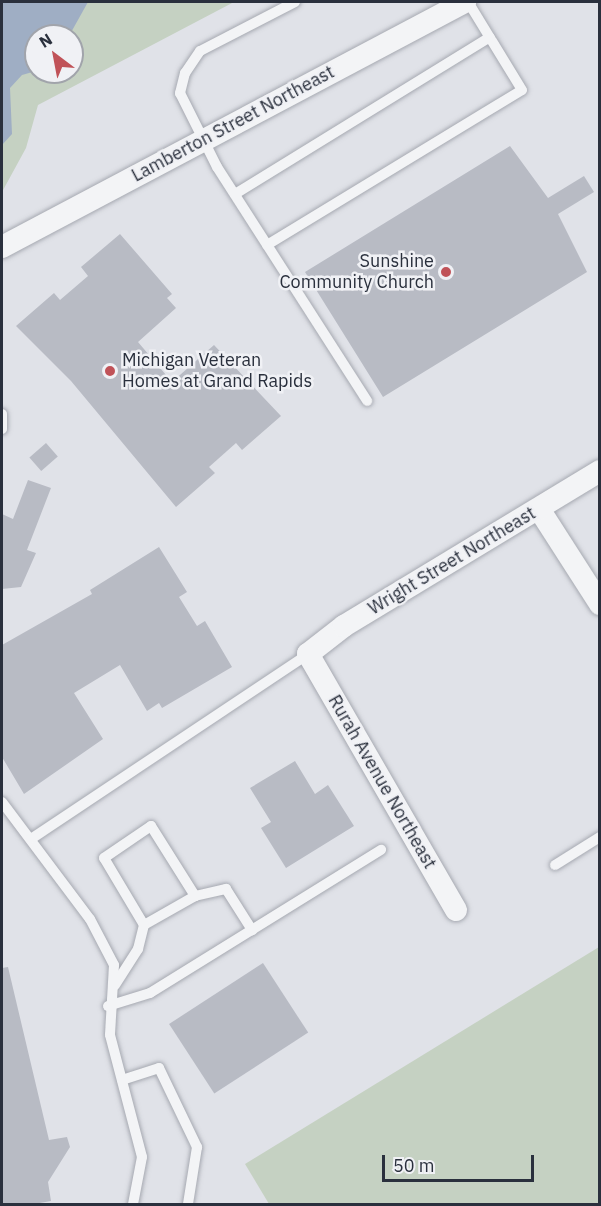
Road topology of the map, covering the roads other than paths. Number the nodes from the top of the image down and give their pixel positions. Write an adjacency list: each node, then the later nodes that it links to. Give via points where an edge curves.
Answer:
1 (295, 2): 4 (lane, via 195,56 180,87)
2 (456, 4): 3 (lane); 4 (street, Lamberton Street Northeast)
3 (490, 37): 5 (lane); 6 (lane, via 522,90)
4 (203, 141): 5 (lane); 7 (street, Lamberton Street Northeast)
5 (235, 194): 6 (lane)
6 (267, 245): 8 (lane)
7 (2, 247)
8 (367, 401)
9 (2, 414): 10 (lane)
10 (2, 429)
11 (600, 471): 12 (street, Wright Street Northeast)
12 (539, 509): 13 (street); 14 (street, Wright Street Northeast, via 344,626)
13 (600, 604)
14 (308, 654): 17 (lane); 21 (street, Rurah Avenue Northeast)
15 (2, 802): 17 (lane)
16 (600, 837): 19 (lane)
17 (31, 839): 24 (lane, via 101,937 114,965)
18 (381, 850): 23 (lane)
19 (555, 865)
20 (195, 896): 22 (lane); 22 (lane, via 151,826 104,858); 23 (lane, via 226,889)
21 (456, 910)
22 (144, 925): 24 (lane, via 138,949)
23 (252, 930): 25 (lane, via 150,993)
24 (115, 986): 25 (lane)
25 (108, 1006): 26 (lane)
26 (122, 1080): 27 (lane, via 142,1157); 28 (lane, via 159,1068 197,1147)
27 (133, 1204)
28 (188, 1204)

